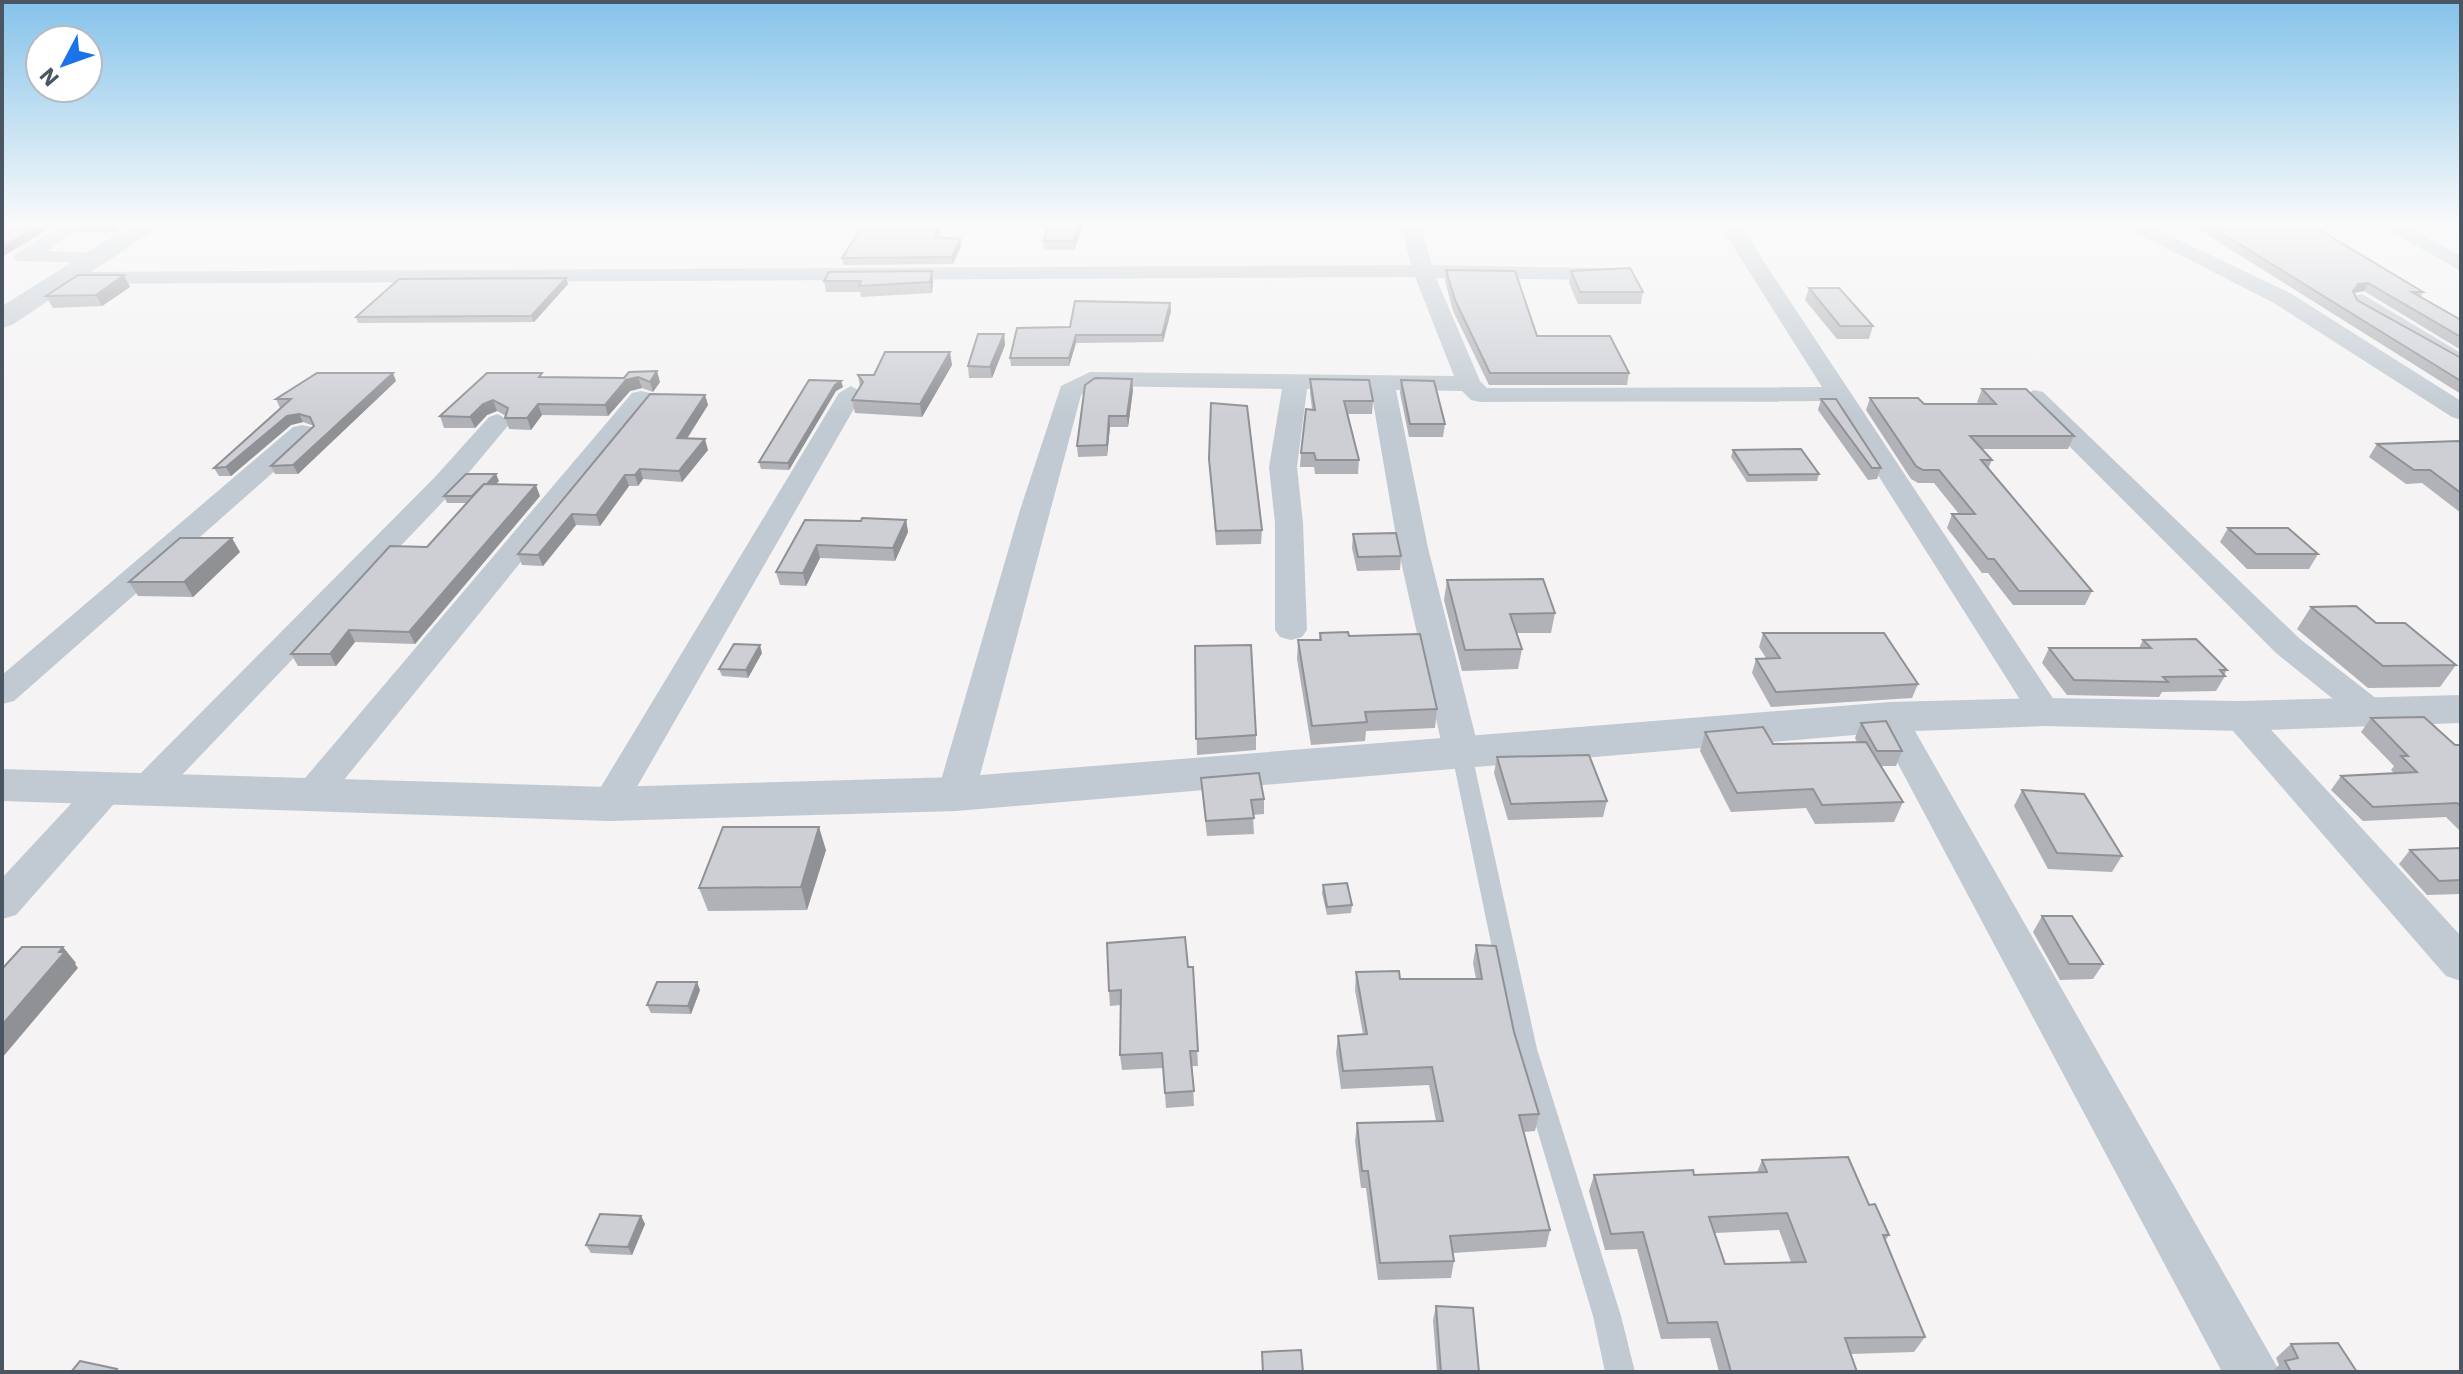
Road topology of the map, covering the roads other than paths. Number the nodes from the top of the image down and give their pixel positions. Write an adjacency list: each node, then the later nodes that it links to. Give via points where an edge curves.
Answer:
1 (50, 288): 6 (street)
2 (1430, 288): 10 (street)
3 (1770, 288): 12 (street)
4 (2262, 288): 15 (street)
5 (2362, 301): 7 (street)
6 (2, 319)
7 (2461, 363)
8 (1296, 380): 9 (street); 18 (street, via 1283,467); 29 (street, via 1090,379 1070,391)
9 (1382, 382): 10 (street); 25 (street, via 1413,548)
10 (1469, 384): 12 (street, via 1480,395)
11 (851, 393): 30 (street)
12 (1837, 394): 22 (street)
13 (2034, 397): 21 (street, via 2288,646)
14 (641, 398): 28 (street)
15 (2461, 412)
16 (498, 422): 27 (street, via 445,483)
17 (302, 433): 19 (street)
18 (1291, 630)
19 (2, 693)
20 (2460, 710): 21 (street)
21 (2370, 711): 23 (street)
22 (2045, 712): 23 (street); 24 (street)
23 (2239, 716): 32 (street)
24 (1890, 717): 25 (street); 34 (street)
25 (1461, 750): 29 (street, via 1291,769); 33 (lane, via 1525,1049)
26 (2, 785): 27 (street)
27 (127, 789): 28 (street); 31 (street)
28 (313, 793): 30 (street)
29 (956, 794): 30 (street)
30 (609, 804)
31 (2, 904)
32 (2461, 964)
33 (1620, 1372)
34 (2252, 1372)

